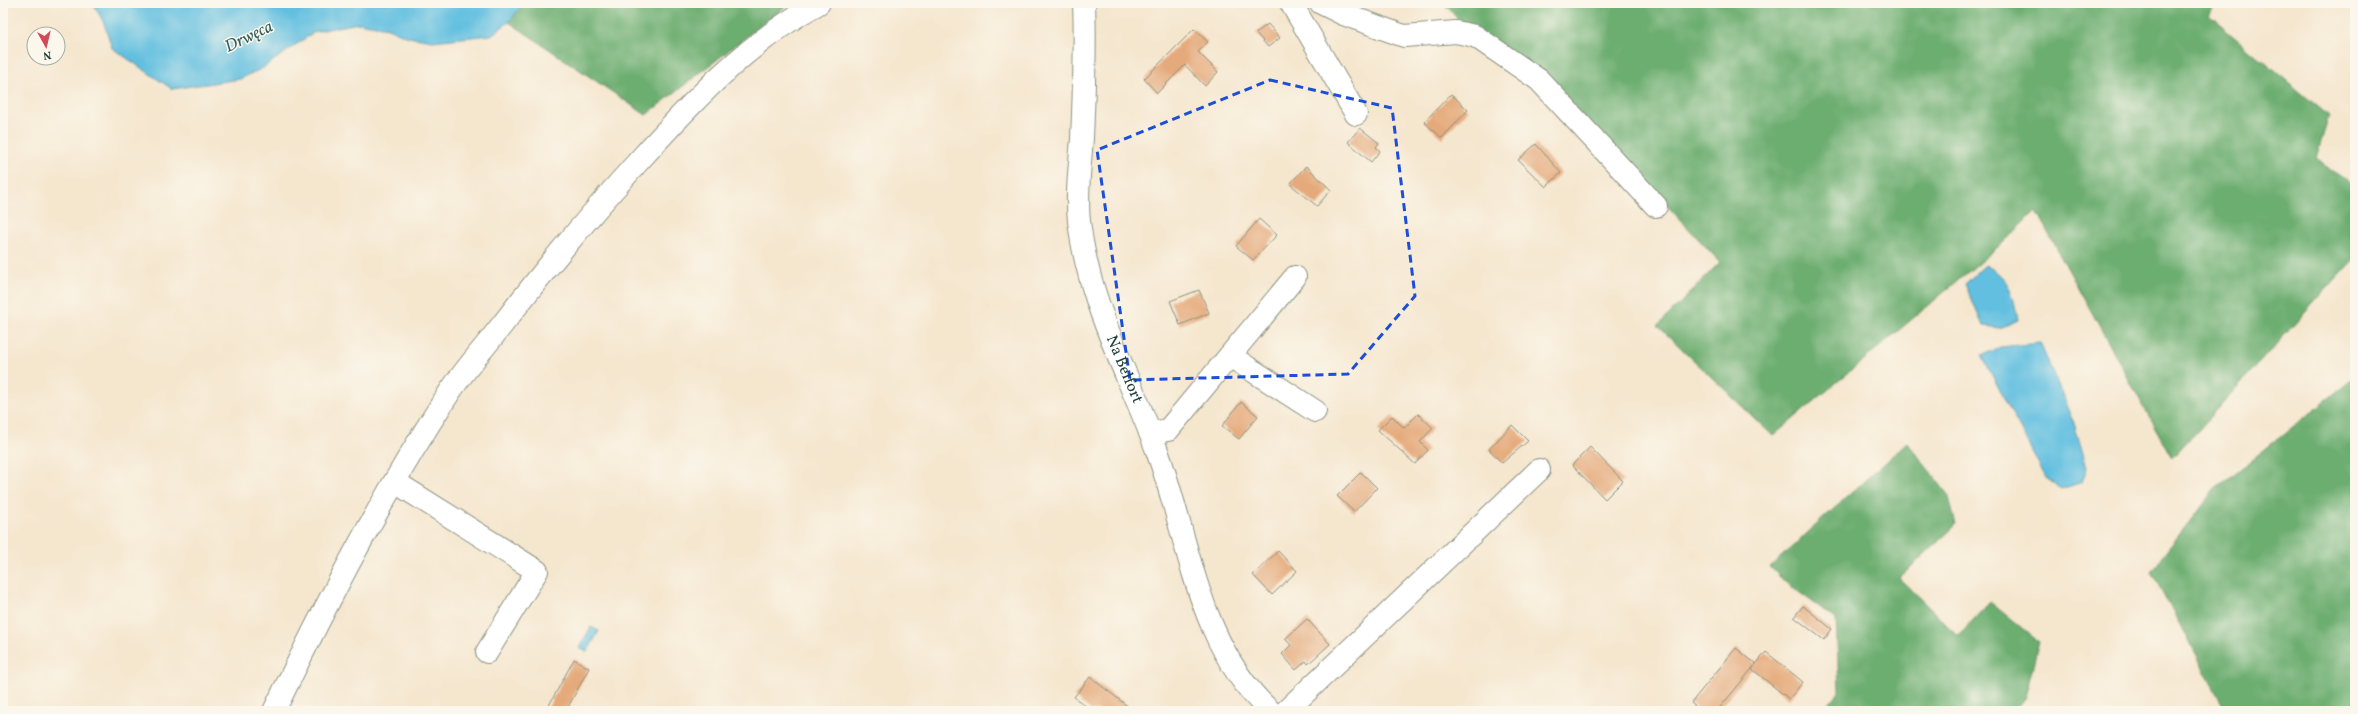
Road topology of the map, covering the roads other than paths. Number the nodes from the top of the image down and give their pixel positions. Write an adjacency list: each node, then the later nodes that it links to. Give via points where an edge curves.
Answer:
1 (819, 3): 12 (street, via 788,21 731,65 618,183 554,257 450,391)
2 (1084, 3): 10 (street, Na Belfort, via 1085,82 1078,218 1083,257 1094,296)
3 (1291, 3): 5 (street)
4 (1321, 3): 6 (street, via 1343,14 1404,36 1456,32 1475,36 1539,80)
5 (1356, 114)
6 (1656, 206)
7 (1296, 277): 8 (street)
8 (1230, 356): 9 (street); 10 (street, via 1168,430)
9 (1315, 411)
10 (1150, 433): 15 (street, Na Belfort, via 1201,596 1218,638 1246,686)
11 (1538, 470): 16 (street)
12 (395, 482): 13 (street, via 537,571); 14 (street, via 318,621)
13 (487, 652)
14 (274, 711)
15 (1270, 711)
16 (1286, 711)

